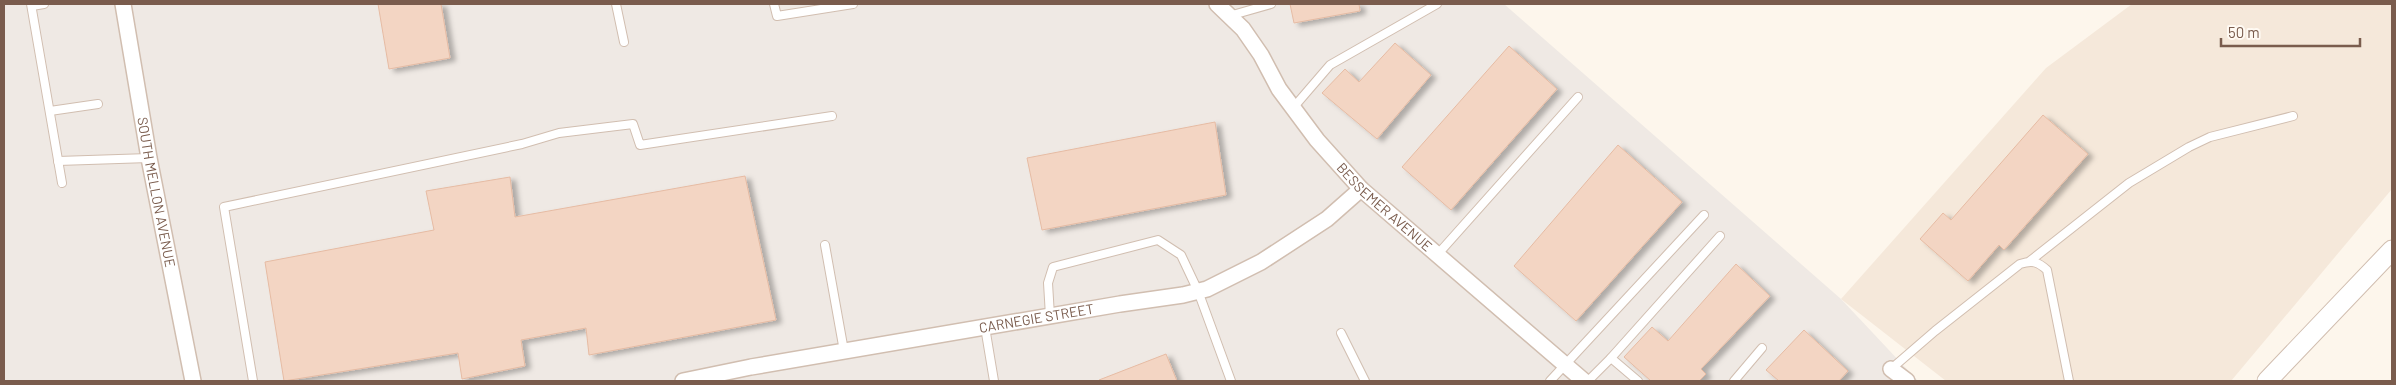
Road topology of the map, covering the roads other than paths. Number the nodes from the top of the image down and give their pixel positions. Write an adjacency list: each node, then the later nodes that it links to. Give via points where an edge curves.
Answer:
1 (44, 4): 9 (lane)
2 (123, 4): 18 (street, SOUTH MELLON AVENUE)
3 (616, 4): 11 (lane)
4 (774, 4): 5 (lane, via 777,16)
5 (853, 4)
6 (1217, 4): 10 (street, BESSEMER AVENUE)
7 (1271, 4): 10 (lane)
8 (1437, 4): 14 (lane, via 1330,65)
9 (31, 5): 15 (lane)
10 (1229, 16): 14 (street, BESSEMER AVENUE, via 1243,29)
11 (624, 42)
12 (1578, 97): 26 (lane)
13 (98, 104): 15 (lane)
14 (1293, 108): 21 (street, BESSEMER AVENUE)
15 (50, 111): 19 (lane)
16 (832, 116): 38 (lane, via 640,145 633,124 559,133 522,144 224,208)
17 (2292, 116): 27 (lane, via 2210,137 2189,147 2129,183)
18 (149, 158): 19 (lane); 37 (street, SOUTH MELLON AVENUE)
19 (58, 161): 20 (lane)
20 (62, 183)
21 (1361, 189): 26 (street, BESSEMER AVENUE); 28 (street, CARNEGIE STREET, via 1327,219 1261,262)
22 (1704, 215): 35 (lane)
23 (1720, 236): 34 (lane)
24 (825, 245): 33 (lane)
25 (2392, 250): 50 (street)
26 (1438, 254): 35 (street, BESSEMER AVENUE)
27 (2030, 261): 36 (lane, via 2020,264); 49 (lane, via 2038,262 2047,270)
28 (1198, 291): 29 (street, CARNEGIE STREET); 29 (lane, via 1180,255 1158,240 1053,267 1048,283); 41 (lane)
29 (1050, 316): 30 (street, CARNEGIE STREET)
30 (985, 327): 33 (street, CARNEGIE STREET); 40 (lane)
31 (1341, 333): 42 (lane)
32 (1762, 348): 47 (lane)
33 (844, 351): 39 (street, CARNEGIE STREET)
34 (1611, 358): 45 (lane); 46 (lane)
35 (1566, 365): 43 (lane); 44 (street, BESSEMER AVENUE)
36 (1891, 369): 48 (street)
37 (193, 381)
38 (254, 381)
39 (682, 381)
40 (994, 381)
41 (1231, 381)
42 (1366, 381)
43 (1550, 381)
44 (1584, 381)
45 (1588, 381)
46 (1638, 381)
47 (1734, 381)
48 (1907, 381)
49 (2069, 381)
50 (2268, 381)

